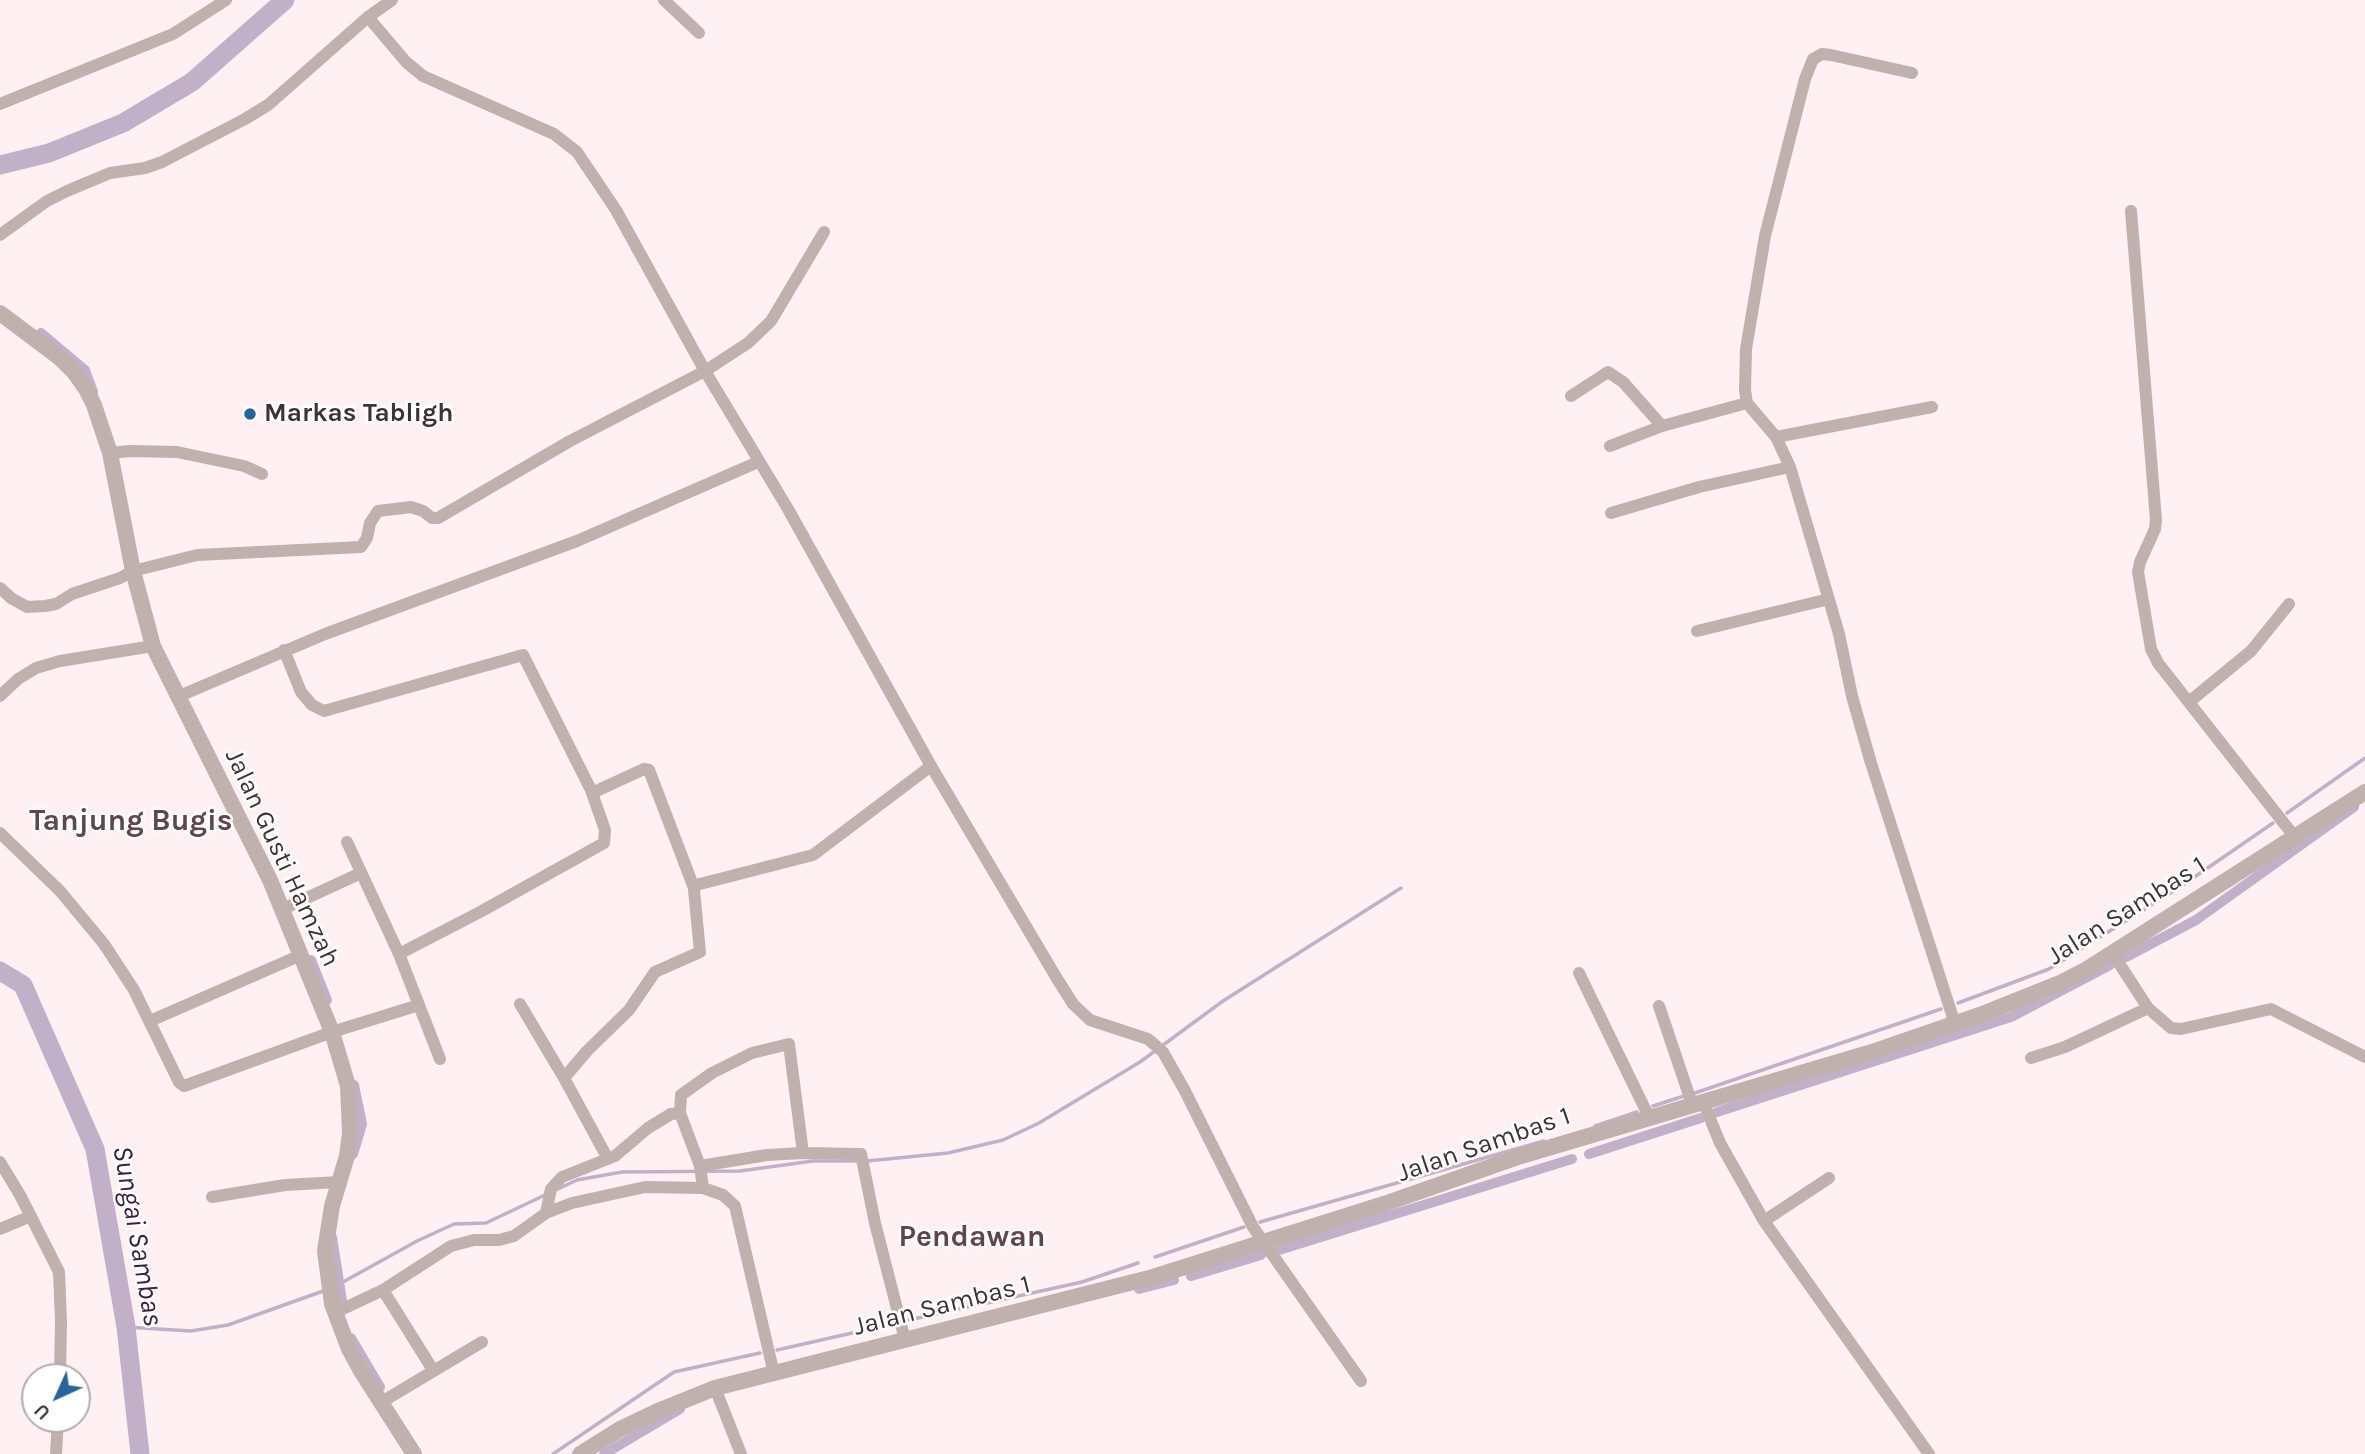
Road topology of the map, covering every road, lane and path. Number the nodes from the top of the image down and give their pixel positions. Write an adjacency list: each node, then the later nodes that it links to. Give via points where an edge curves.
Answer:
1 (226, 0): 7 (street, via 173,34)
2 (392, 0): 4 (street)
3 (664, 0): 5 (street)
4 (368, 17): 10 (street, via 245,119 162,162 110,173 47,201); 12 (street, via 423,76 570,144 615,210)
5 (699, 33)
6 (1912, 73): 14 (street, via 1831,55 1813,59 1765,236 1746,349)
7 (0, 104)
8 (2131, 211): 33 (street, via 2156,520 2138,566 2139,585 2151,649)
9 (824, 232): 12 (street, via 771,321 748,343)
10 (0, 235)
11 (0, 313): 19 (street, Jalan Gusti Hamzah, via 74,372 94,405)
12 (705, 371): 20 (street); 24 (street, via 559,447 438,518 411,508 378,512 361,547 212,553)
13 (1571, 396): 16 (street, via 1608,372 1623,382)
14 (1747, 403): 16 (street); 17 (street)
15 (1932, 407): 17 (street)
16 (1662, 426): 18 (street)
17 (1776, 437): 21 (street)
18 (1610, 446)
19 (110, 453): 22 (street, via 177,452); 24 (street, Jalan Gusti Hamzah)
20 (758, 462): 30 (street, via 577,541); 34 (street)
21 (1790, 467): 23 (street); 26 (street)
22 (262, 474)
23 (1611, 513)
24 (133, 570): 25 (street, via 56,604 33,608 21,605); 29 (street, Jalan Gusti Hamzah)
25 (0, 588)
26 (1829, 599): 28 (street); 52 (street, via 1871,763)
27 (2289, 604): 33 (street, via 2251,651)
28 (1697, 631)
29 (153, 646): 31 (street, via 60,661 37,668); 32 (street, Jalan Gusti Hamzah)
30 (284, 650): 32 (street); 36 (street, via 301,692 324,711 523,655)
31 (3, 689)
32 (177, 697): 42 (street, Jalan Gusti Hamzah)
33 (2189, 702): 38 (street)
34 (931, 766): 41 (street, via 813,855); 72 (street, via 1073,1004 1090,1020 1148,1039 1160,1048)
35 (2365, 792): 38 (street, Jalan Sambas 1)
36 (592, 793): 41 (street, via 649,770); 43 (street, via 605,830 604,843)
37 (0, 833): 51 (street, via 61,891 97,935)
38 (2294, 836): 44 (street, Jalan Sambas 1)
39 (347, 842): 40 (street)
40 (360, 873): 42 (street); 43 (street)
41 (694, 887): 57 (street, via 699,952 655,972 629,1010)
42 (283, 909): 45 (street, Jalan Gusti Hamzah)
43 (399, 954): 48 (street)
44 (2113, 954): 50 (street); 52 (street, Jalan Sambas 1, via 2060,983)
45 (301, 955): 51 (street); 53 (street, Jalan Gusti Hamzah)
46 (1579, 973): 60 (street)
47 (520, 1004): 57 (street)
48 (419, 1006): 53 (street); 56 (street)
49 (1659, 1006): 58 (street)
50 (2148, 1008): 54 (street, via 2175,1030 2271,1009); 55 (street)
51 (150, 1020): 53 (street, via 184,1086)
52 (1955, 1024): 58 (street, Jalan Sambas 1)
53 (332, 1032): 66 (street, Jalan Gusti Hamzah, via 350,1104 350,1133)
54 (2365, 1056)
55 (2031, 1058)
56 (440, 1059)
57 (564, 1078): 62 (street)
58 (1696, 1103): 60 (street, Jalan Sambas 1); 70 (street)
59 (680, 1113): 61 (street, via 681,1095 712,1073 752,1053 789,1044); 62 (street, via 662,1118); 64 (street)
60 (1649, 1117): 72 (street, Jalan Sambas 1)
61 (803, 1153): 64 (street, via 766,1155); 75 (street, via 861,1154)
62 (608, 1159): 68 (street, via 562,1177 551,1189)
63 (0, 1162): 69 (street)
64 (702, 1177): 68 (street); 79 (street, via 735,1206)
65 (1829, 1178): 70 (street)
66 (339, 1182): 67 (street); 74 (street, Jalan Gusti Hamzah, via 327,1240)
67 (212, 1197)
68 (548, 1208): 73 (street, via 522,1232 451,1246)
69 (31, 1216): 71 (street); 77 (street, via 59,1272)
70 (1763, 1221): 88 (street)
71 (0, 1229)
72 (1264, 1244): 75 (street, Jalan Sambas 1, via 1109,1290); 80 (street)
73 (383, 1290): 74 (street); 78 (street)
74 (333, 1309): 82 (street, Jalan Gusti Hamzah, via 349,1349)
75 (905, 1340): 79 (street, Jalan Sambas 1)
76 (482, 1342): 78 (street)
77 (60, 1363)
78 (433, 1370): 82 (street)
79 (774, 1374): 81 (street, Jalan Sambas 1)
80 (1361, 1381)
81 (715, 1388): 86 (street, Jalan Sambas 1, via 658,1410); 87 (street)
82 (380, 1403): 85 (street, Jalan Gusti Hamzah)
83 (57, 1433): 84 (street)
84 (56, 1454)
85 (414, 1454)
86 (580, 1454)
87 (741, 1454)
88 (1929, 1454)

